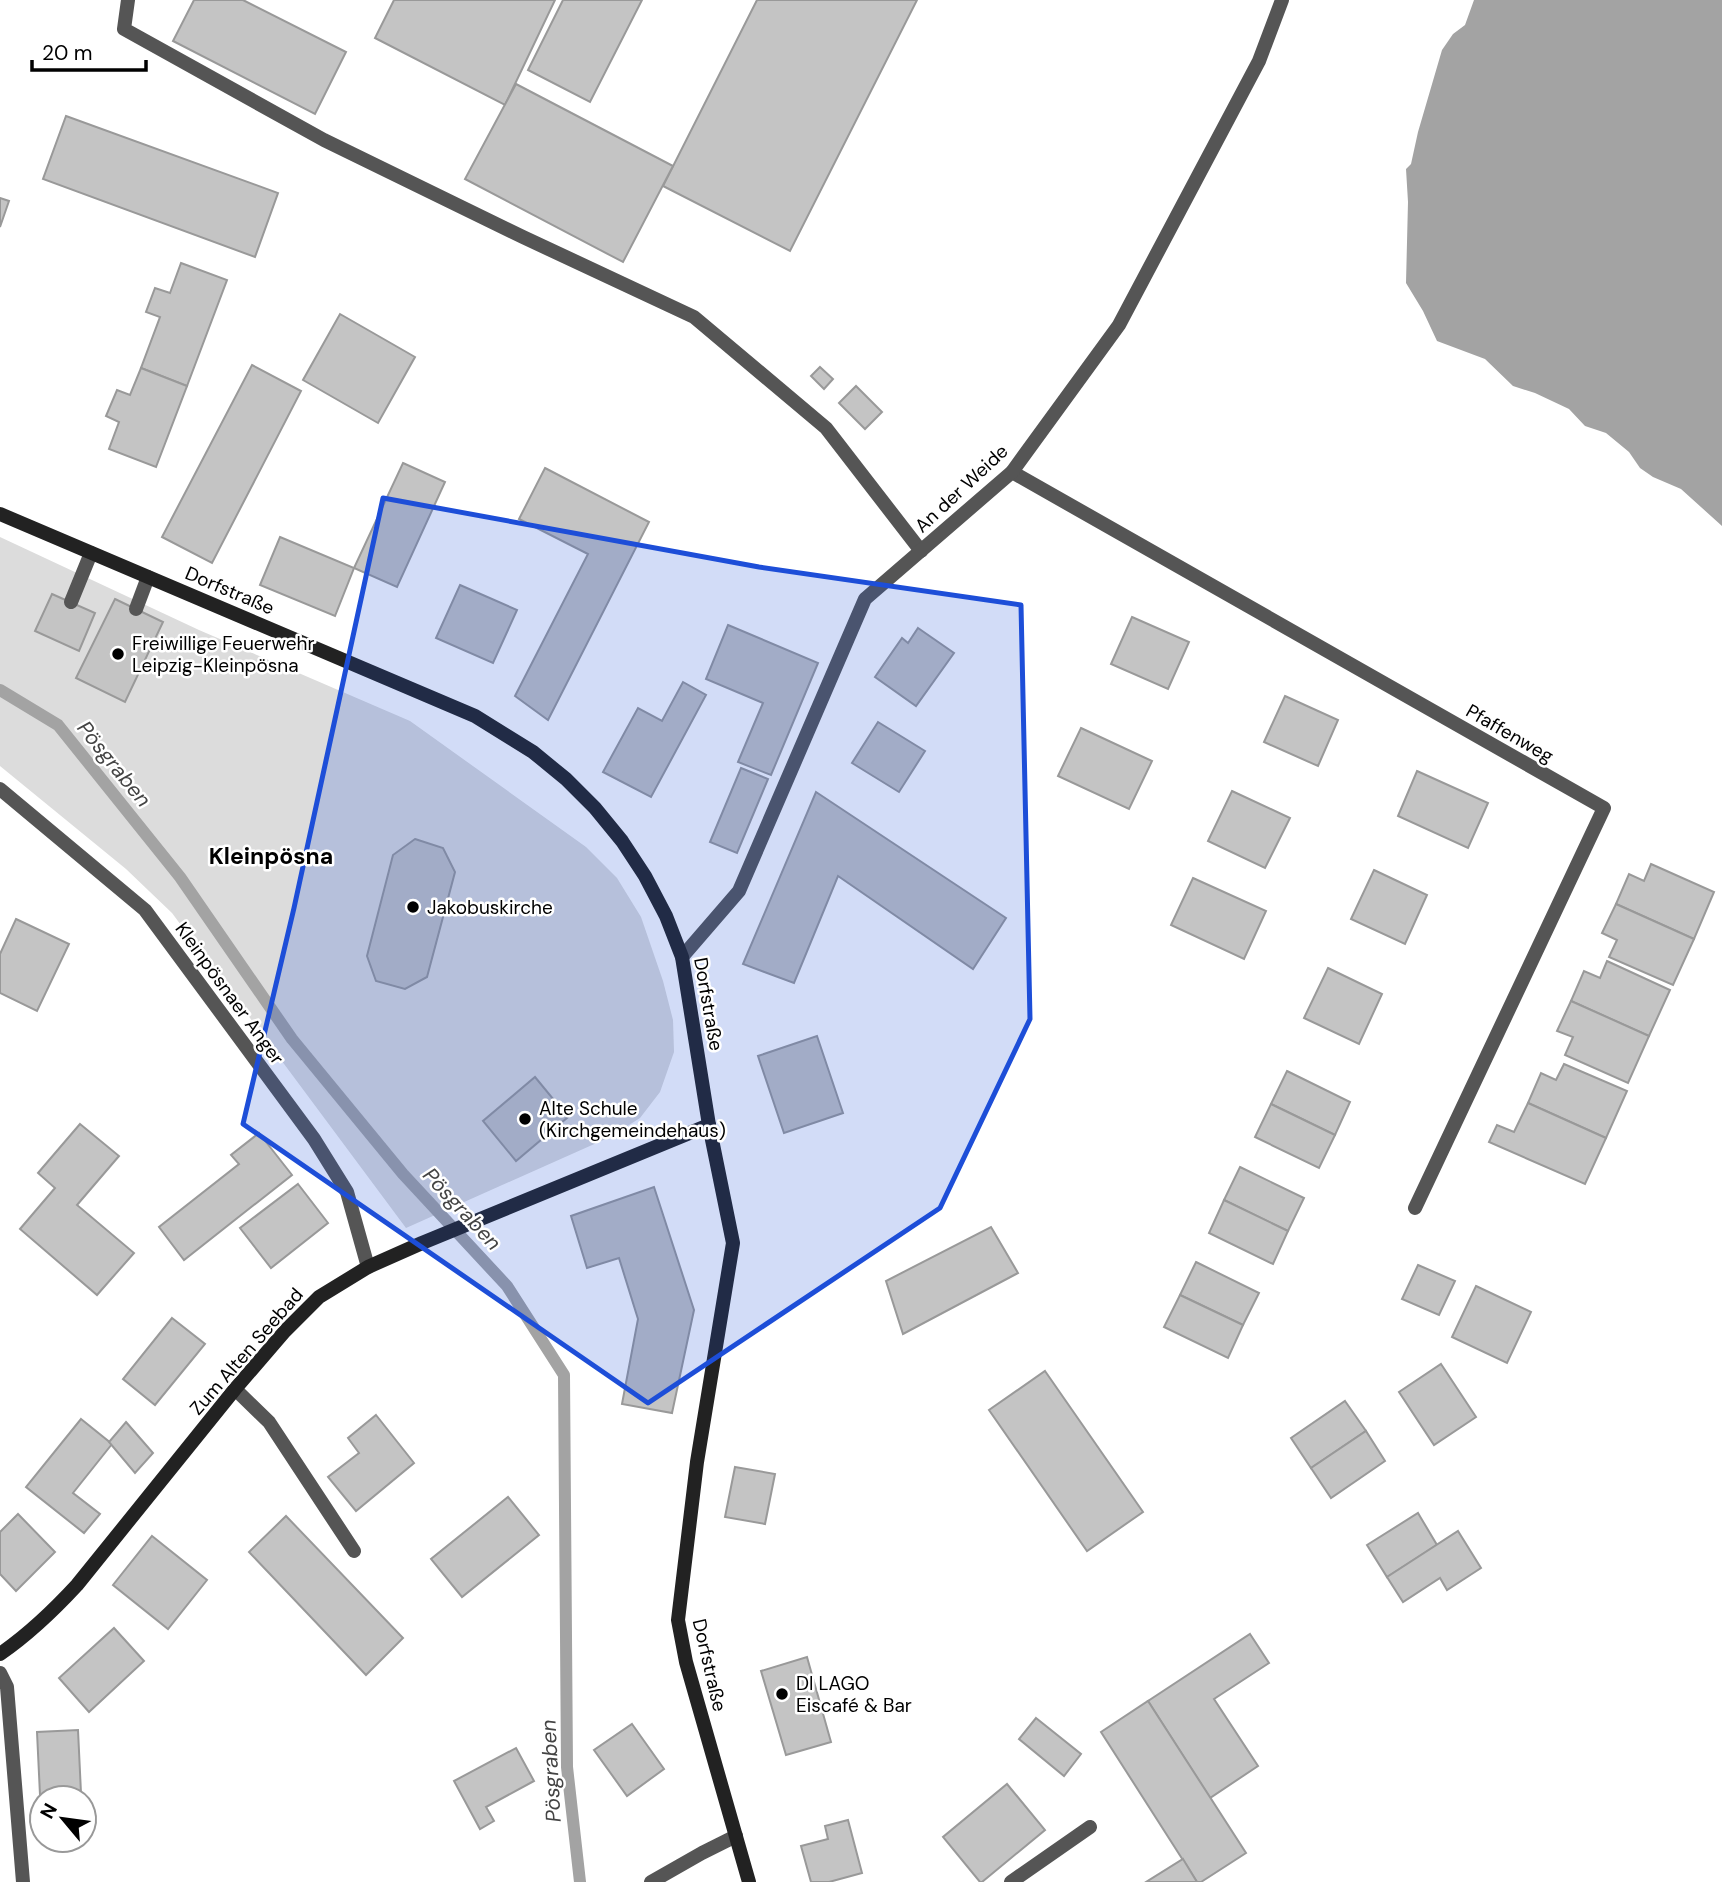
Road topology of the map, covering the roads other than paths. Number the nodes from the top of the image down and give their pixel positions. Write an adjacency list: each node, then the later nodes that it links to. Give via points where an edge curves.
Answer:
1 (128, 0): 5 (street, via 124,29 324,140 694,317 826,428)
2 (1282, 0): 3 (street, An der Weide, via 1258,61 1119,325)
3 (1012, 472): 5 (street, An der Weide); 13 (street, Pfaffenweg, via 1604,808)
4 (0, 514): 6 (street, Dorfstraße)
5 (921, 551): 11 (street, An der Weide, via 865,599 739,891)
6 (91, 553): 7 (street, Dorfstraße); 8 (street)
7 (148, 577): 9 (street); 11 (street, Dorfstraße, via 475,716 533,752 586,798 622,841 666,916)
8 (71, 603)
9 (136, 609)
10 (0, 789): 14 (street, Kleinpösnaer Anger, via 145,910 314,1139 347,1192)
11 (682, 957): 12 (street, Dorfstraße)
12 (709, 1125): 14 (street, Zum Alten Seebad); 20 (street, Dorfstraße, via 733,1243 697,1462 678,1620)
13 (1415, 1209)
14 (368, 1266): 15 (street, Zum Alten Seebad, via 318,1297)
15 (235, 1389): 16 (street, via 270,1423); 17 (street, Zum Alten Seebad, via 77,1585)
16 (354, 1551)
17 (0, 1654)
18 (0, 1674): 21 (street, via 7,1687)
19 (1090, 1827): 24 (street)
20 (736, 1836): 22 (street); 23 (street, Dorfstraße)
21 (23, 1882)
22 (651, 1882)
23 (749, 1882)
24 (1011, 1882)

